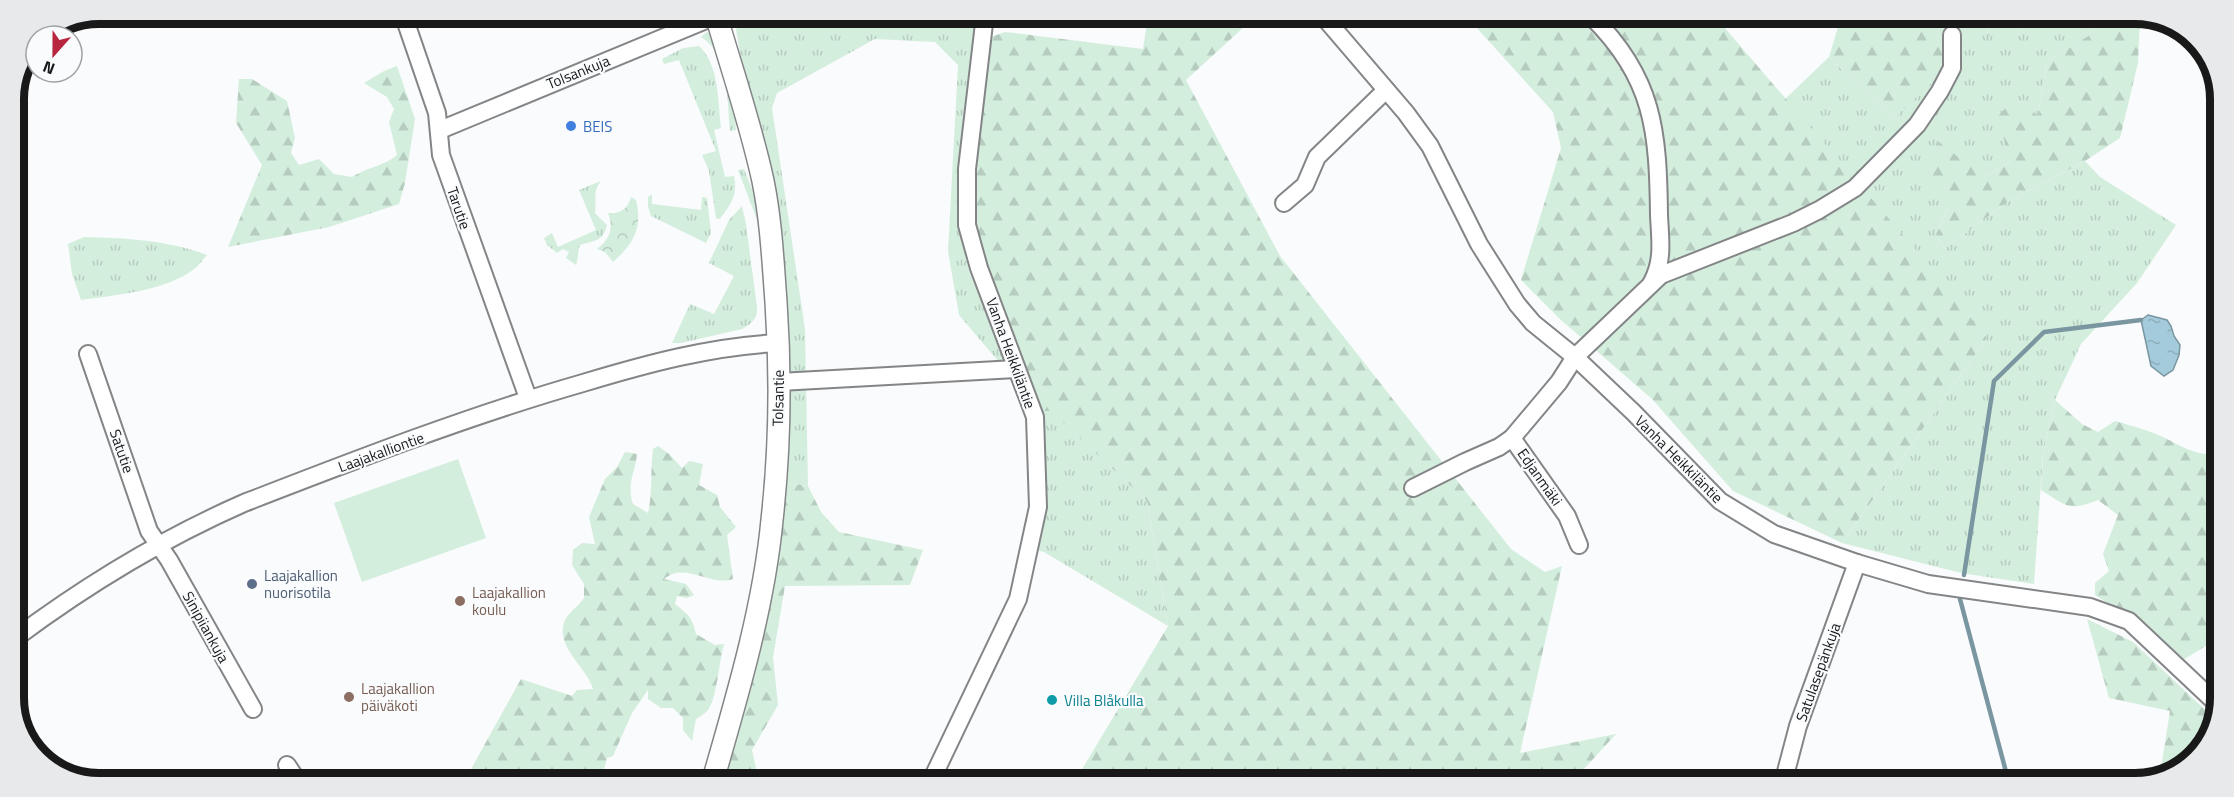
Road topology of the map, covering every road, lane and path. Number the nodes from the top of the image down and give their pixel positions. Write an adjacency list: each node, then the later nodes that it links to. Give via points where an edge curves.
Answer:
1 (406, 24): 9 (street, Tarutie)
2 (695, 24): 9 (street, Tolsankuja)
3 (719, 24): 12 (street, Tolsantie, via 763,181)
4 (984, 24): 15 (street, Vanha Heikkiläntie, via 967,169 967,225)
5 (1330, 24): 8 (street, Vanha Heikkiläntie)
6 (1598, 24): 11 (street, via 1631,63 1650,106 1658,156 1660,263)
7 (1952, 35): 11 (street, Edjanmäki, via 1952,68 1940,91 1917,125 1855,188 1793,223 1683,265)
8 (1386, 90): 10 (street, via 1317,157 1305,185); 14 (street, Vanha Heikkiläntie, via 1430,146 1479,244 1517,304)
9 (440, 130): 17 (street, Tarutie, via 441,155)
10 (1284, 202)
11 (1652, 283): 14 (street, Edjanmäki)
12 (779, 343): 16 (street, Tolsantie); 17 (street, Laajakalliontie, via 741,346 639,366)
13 (88, 354): 20 (street, Satutie, via 149,531)
14 (1575, 357): 18 (street, Edjanmäki); 22 (street, Vanha Heikkiläntie, via 1720,501 1774,534)
15 (1016, 369): 16 (street); 29 (street, Vanha Heikkiläntie, via 1035,417 1038,507 1018,599)
16 (779, 382): 28 (street, Tolsantie, via 772,520 765,569)
17 (528, 399): 20 (street, Laajakalliontie, via 244,503)
18 (1512, 438): 19 (street); 21 (street, Edjanmäki, via 1567,516)
19 (1413, 488)
20 (160, 545): 23 (street, Laajakalliontie, via 63,602); 25 (street, Sinipiiankuja)
21 (1579, 545)
22 (1857, 562): 24 (street, Vanha Heikkiläntie, via 1928,584 2070,604 2117,615); 30 (street, Satulasepänkuja, via 1798,726)
23 (24, 631)
24 (2210, 697)
25 (253, 709)
26 (287, 765): 27 (street)
27 (292, 773)
28 (715, 773)
29 (935, 773)
30 (1786, 773)

